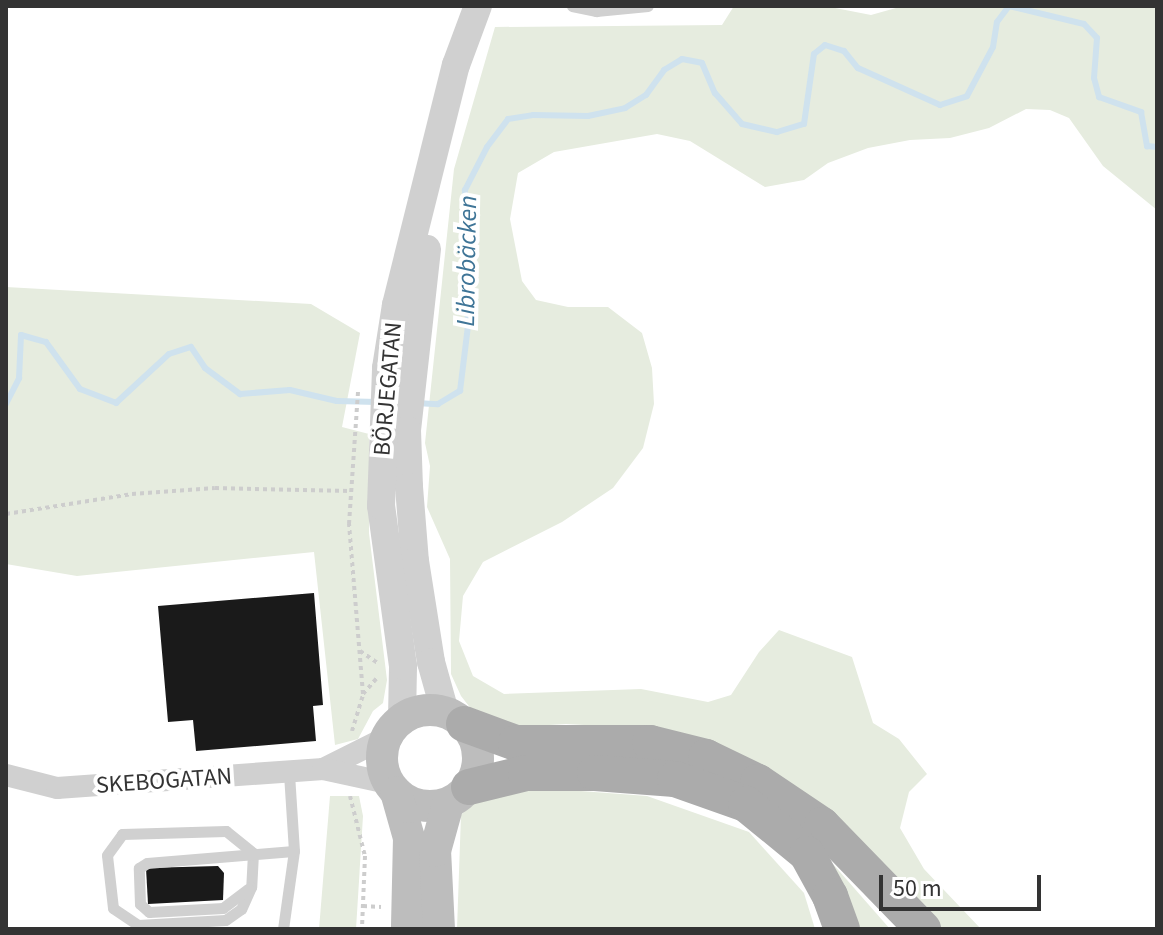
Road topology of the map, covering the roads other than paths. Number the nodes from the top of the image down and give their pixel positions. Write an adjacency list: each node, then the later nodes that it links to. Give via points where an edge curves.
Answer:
1 (478, 6): 4 (street, BÖRJEGATAN, via 456,65 420,287 386,372)
2 (572, 6): 3 (lane, via 596,11)
3 (648, 6)
4 (381, 427): 5 (street, BÖRJEGATAN, via 415,561 431,662); 6 (street, BÖRJEGATAN, via 381,506 403,666)
5 (455, 718): 6 (main road, via 428,710); 11 (main road, via 472,735 478,761); 19 (main road, via 516,743 650,743 706,757 758,782 822,825)
6 (395, 728): 7 (street); 10 (main road, via 382,760)
7 (350, 764): 8 (street, SKEBOGATAN); 10 (street, SKEBOGATAN)
8 (289, 773): 9 (street, SKEBOGATAN, via 57,788); 12 (lane)
9 (6, 775)
10 (392, 787): 11 (main road, via 420,806); 16 (main road, via 409,838)
11 (459, 795): 17 (main road, via 435,851); 18 (main road, via 526,773 675,779 746,804 807,854)
12 (294, 851): 13 (lane); 15 (lane)
13 (253, 853): 14 (lane); 14 (lane, via 139,868 140,904 149,912 223,908); 14 (lane, via 226,831 122,834 107,855 113,908 138,925 225,920 241,909)
14 (251, 887)
15 (283, 929)
16 (407, 929)
17 (439, 929)
18 (842, 929)
19 (923, 929)

